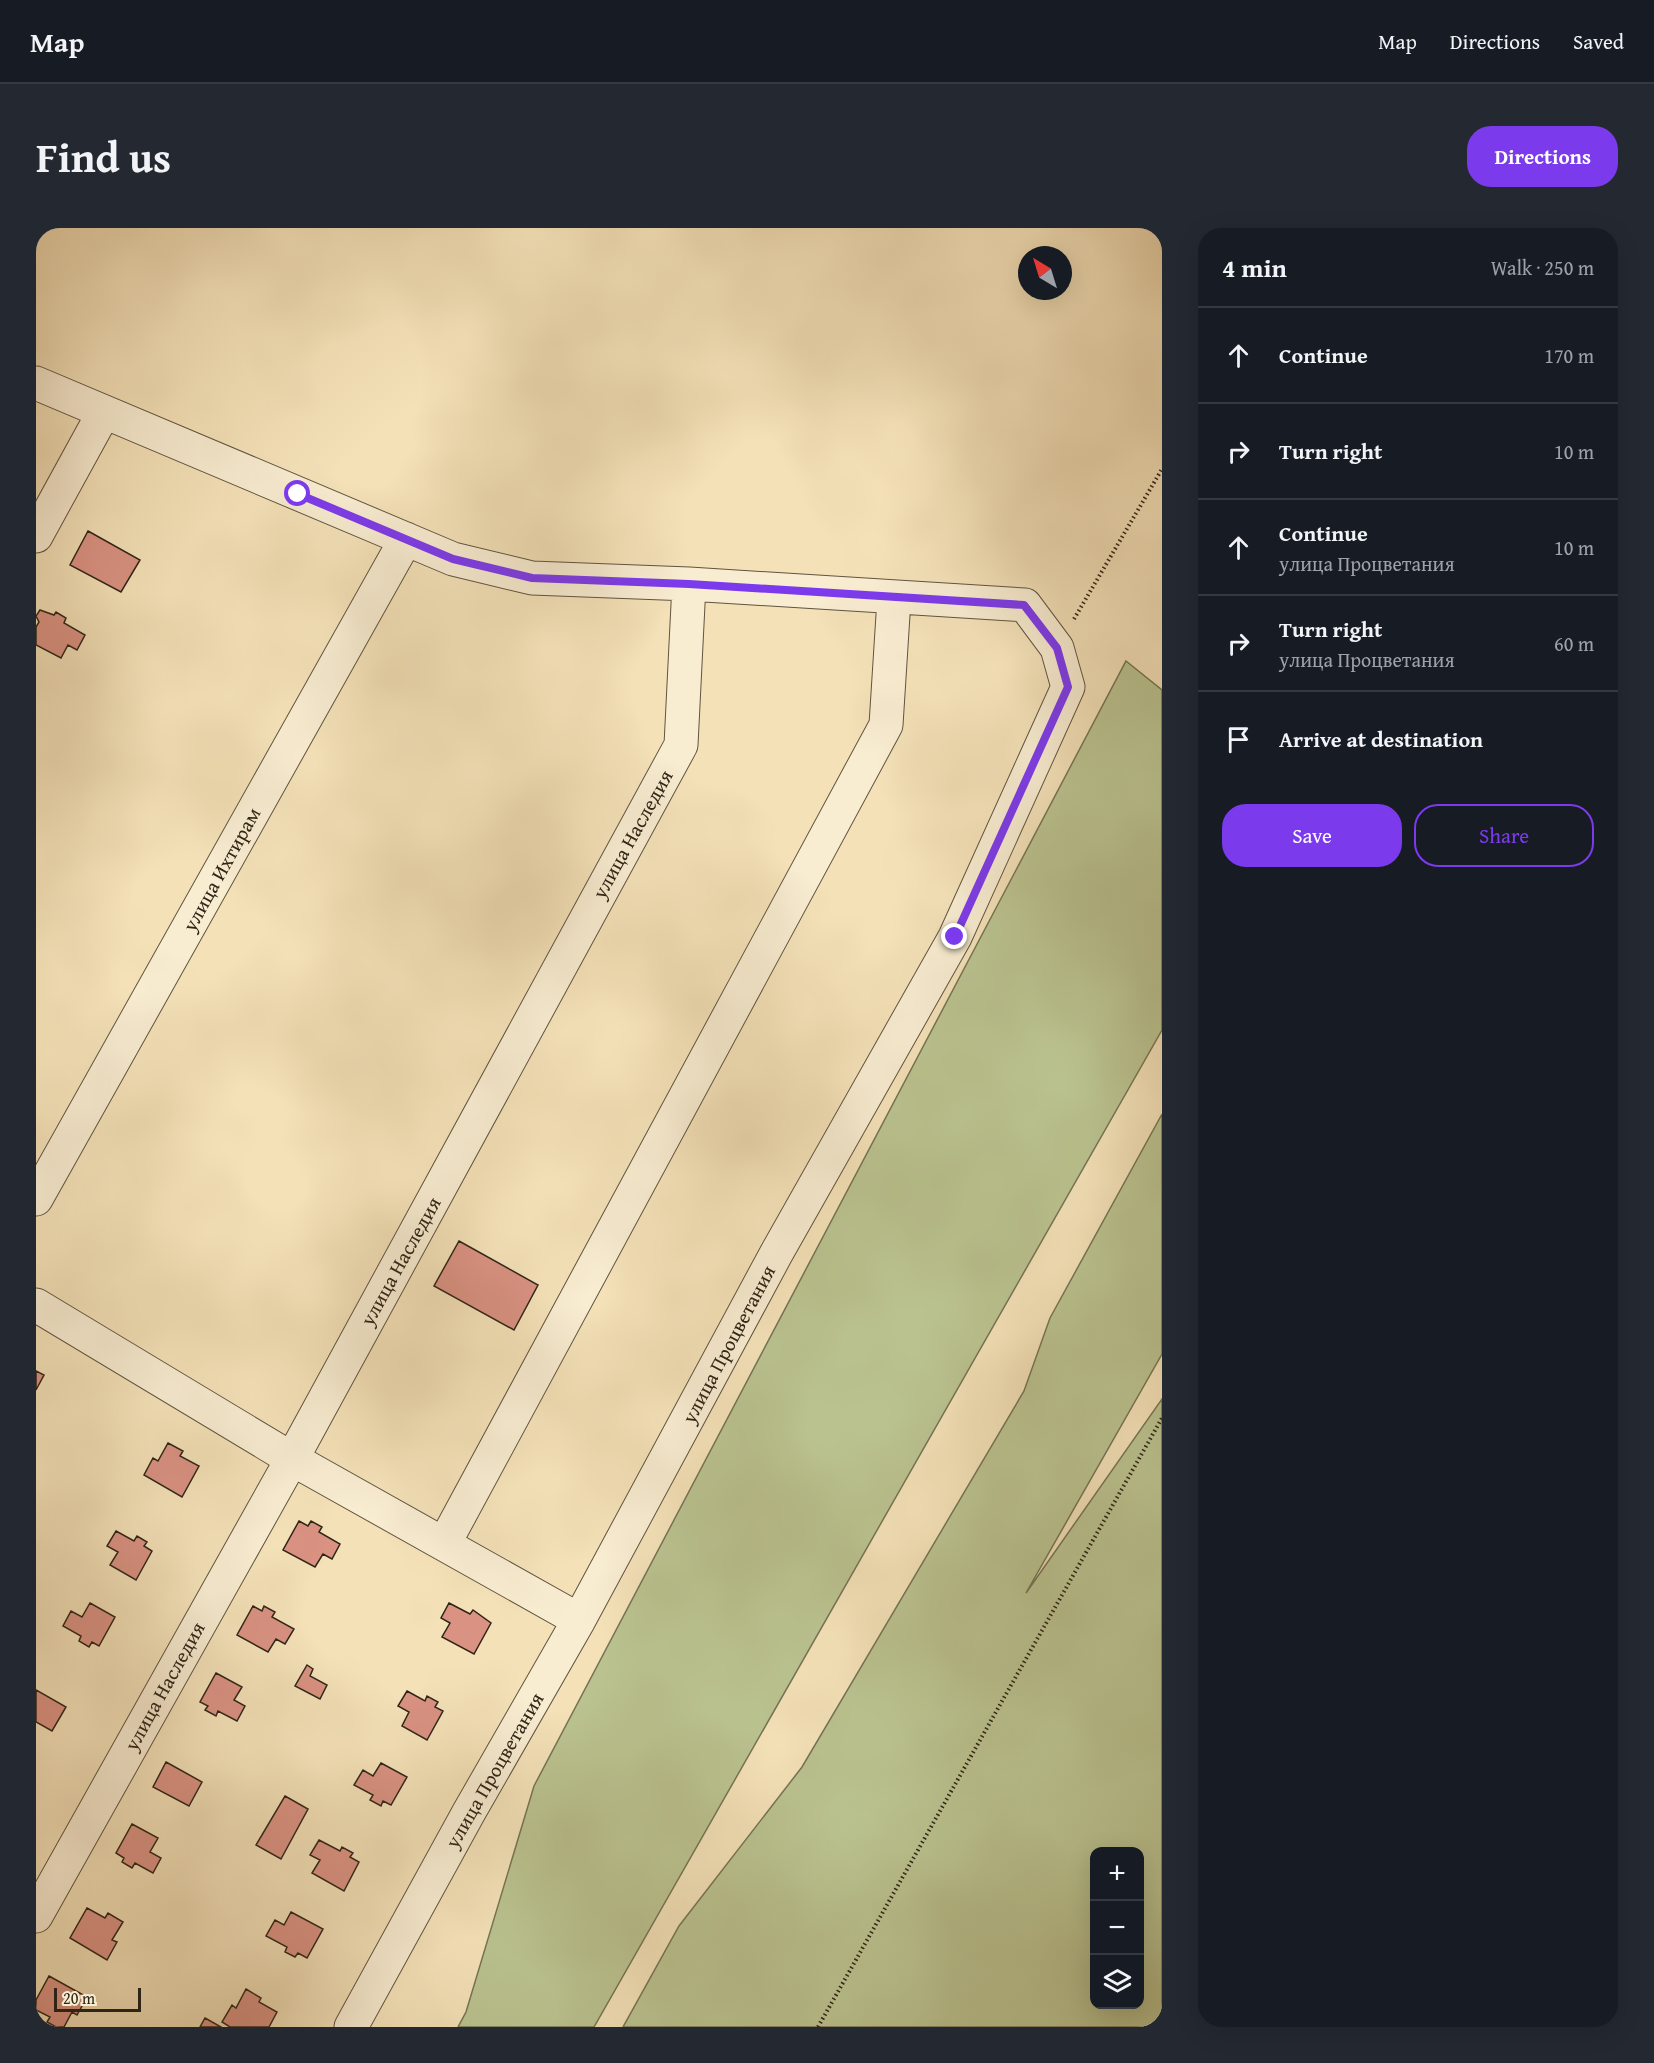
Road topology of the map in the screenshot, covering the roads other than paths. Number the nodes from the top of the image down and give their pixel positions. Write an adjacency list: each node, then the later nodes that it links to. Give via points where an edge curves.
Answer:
1 (36, 383): 2 (street)
2 (104, 412): 3 (street); 4 (street)
3 (36, 536)
4 (406, 539): 5 (street, via 453,559 532,578); 7 (street, улица Ихтирам)
5 (689, 584): 6 (street); 9 (street, улица Наследия, via 681,745)
6 (894, 599): 10 (street, via 886,725); 11 (street, улица Процветания, via 1024,605 1057,648 1068,687 955,937 776,1254)
7 (36, 1199)
8 (36, 1305): 9 (street)
9 (292, 1459): 10 (street); 12 (street, улица Наследия)
10 (444, 1544): 11 (street)
11 (579, 1620): 13 (street, улица Процветания)
12 (36, 1916)
13 (351, 2027)

